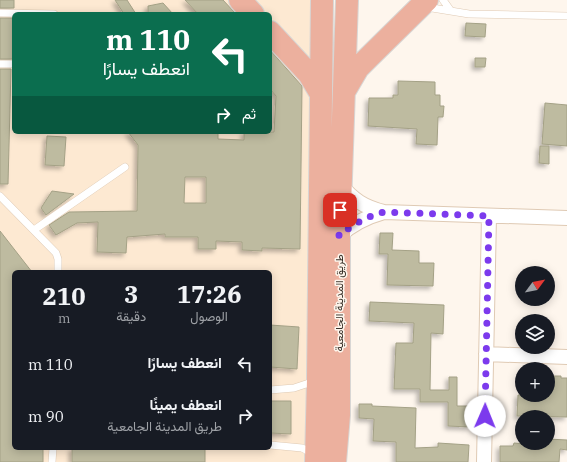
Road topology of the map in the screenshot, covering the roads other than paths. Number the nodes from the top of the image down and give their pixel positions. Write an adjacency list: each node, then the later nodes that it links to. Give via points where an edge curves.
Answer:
1 (240, 0): 7 (main road)
2 (322, 0): 15 (main road, طريق المدينة الجامعية)
3 (347, 0): 14 (main road, طريق المدينة الجامعية)
4 (443, 0): 6 (lane)
5 (422, 1): 6 (lane); 14 (main road, via 382,39 358,68)
6 (451, 11): 10 (lane, via 469,14)
7 (251, 12)
8 (0, 13): 9 (lane)
9 (12, 13)
10 (567, 16)
11 (272, 34): 15 (main road, via 309,74)
12 (0, 64): 13 (lane)
13 (12, 64)
14 (344, 93): 17 (main road, طريق المدينة الجامعية)
15 (321, 94): 27 (main road, طريق المدينة الجامعية)
16 (125, 167): 22 (lane)
17 (340, 184): 19 (street, via 359,203); 23 (main road, طريق المدينة الجامعية)
18 (0, 196): 22 (lane)
19 (384, 212): 20 (street); 23 (street, via 359,220)
20 (489, 216): 21 (street); 25 (street)
21 (567, 218)
22 (34, 230): 24 (lane, via 56,253)
23 (339, 236): 31 (main road, طريق المدينة الجامعية, via 339,415)
24 (58, 270)
25 (486, 354): 26 (street); 33 (street)
26 (567, 357)
27 (318, 379): 28 (lane, via 294,388); 31 (main road, via 326,379 330,386 332,441)
28 (272, 390)
29 (272, 445): 31 (lane, via 302,448)
30 (53, 450): 32 (lane)
31 (326, 460)
32 (52, 462)
33 (484, 462)

